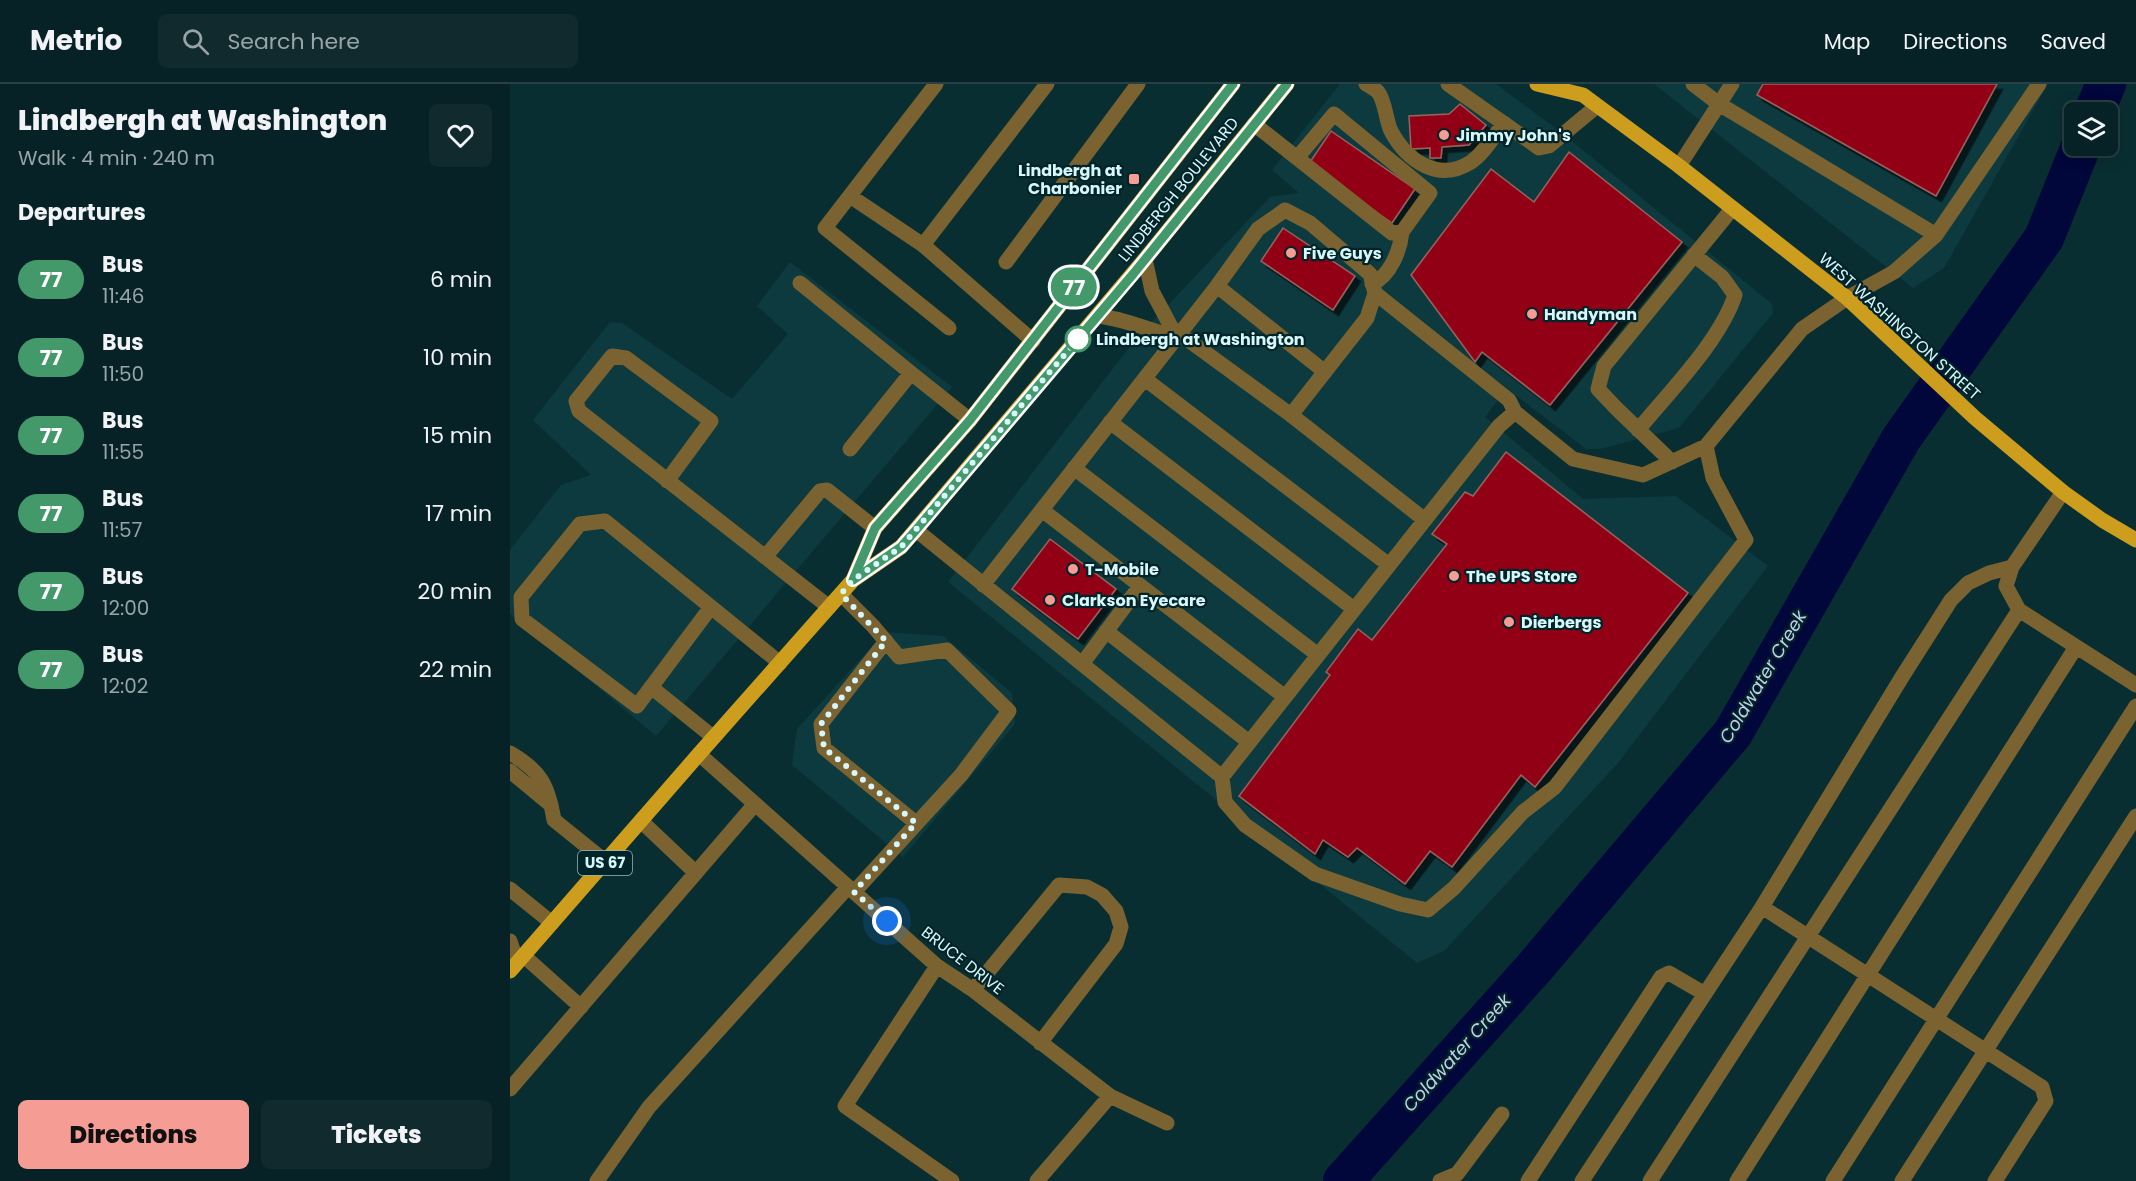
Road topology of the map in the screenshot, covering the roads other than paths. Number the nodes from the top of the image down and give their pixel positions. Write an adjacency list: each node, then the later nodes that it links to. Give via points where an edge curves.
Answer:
1 (936, 84): 19 (street)
2 (1047, 84): 23 (street)
3 (1138, 84): 26 (street)
4 (1233, 84): 34 (main road, LINDBERGH BOULEVARD / US 67)
5 (1287, 84): 16 (main road, LINDBERGH BOULEVARD / US 67)
6 (1448, 84): 15 (street)
7 (1537, 84): 12 (main road, WEST WASHINGTON STREET)
8 (1693, 84): 13 (street)
9 (1732, 84): 13 (street)
10 (2039, 84): 22 (street)
11 (1377, 87): 15 (street, via 1389,129 1399,145 1420,165 1437,172 1471,162)
12 (1581, 89): 14 (main road, WEST WASHINGTON STREET)
13 (1719, 104): 18 (street); 22 (street)
14 (1597, 106): 15 (street, via 1549,146 1539,148); 18 (main road, WEST WASHINGTON STREET)
15 (1504, 123)
16 (1254, 124): 17 (street); 25 (main road, LINDBERGH BOULEVARD / US 67)
17 (1297, 158): 21 (street, via 1392,233); 21 (street, via 1334,114 1430,193)
18 (1679, 166): 20 (main road, WEST WASHINGTON STREET)
19 (850, 196): 23 (street); 32 (street, via 825,228)
20 (1732, 209): 24 (street); 30 (main road, WEST WASHINGTON STREET)
21 (1402, 232): 29 (street, via 1396,256)
22 (1936, 235): 30 (street, via 1894,272)
23 (923, 245): 34 (street)
24 (1694, 255): 42 (street, via 1604,366 1598,389); 42 (street, via 1722,277 1735,295 1729,313 1698,357)
25 (1145, 259): 31 (main road, LINDBERGH BOULEVARD / US 67); 33 (street, via 1152,291)
26 (1006, 262)
27 (800, 284): 36 (street)
28 (1217, 286): 29 (street, via 1258,229 1285,210 1310,223 1370,274); 33 (street); 35 (street)
29 (1374, 289): 35 (street, via 1367,318); 38 (street, via 1509,400)
30 (1847, 298): 43 (street, via 1802,329); 48 (main road, WEST WASHINGTON STREET, via 1975,418)
31 (1098, 316): 33 (street, via 1120,318 1142,328); 52 (main road, LINDBERGH BOULEVARD / US 67)
32 (949, 328)
33 (1178, 336): 37 (street); 39 (street)
34 (1033, 341): 40 (main road, LINDBERGH BOULEVARD / US 67)
35 (1325, 372): 39 (street)
36 (911, 374): 40 (street); 44 (street)
37 (1144, 379): 41 (street); 55 (street)
38 (1515, 412): 45 (street, via 1573,459 1643,475); 50 (street, via 1499,426)
39 (1291, 415): 50 (street)
40 (970, 420): 51 (main road, LINDBERGH BOULEVARD / US 67)
41 (1110, 422): 46 (street); 63 (street)
42 (1638, 430): 45 (street)
43 (1706, 446): 45 (street); 80 (street, via 1713,478 1746,540 1555,788 1523,812 1454,888 1428,910 1315,874 1245,825 1225,802)
44 (850, 449)
45 (1672, 462)
46 (1074, 468): 49 (street); 68 (street)
47 (667, 481): 47 (street, via 579,411 576,401 612,356 626,357 711,421); 54 (street)
48 (2063, 492): 53 (main road, WEST WASHINGTON STREET); 56 (street)
49 (1042, 510): 58 (street); 59 (street)
50 (1425, 520): 55 (street)
51 (875, 528): 54 (street, via 827,490 820,491); 57 (main road, LINDBERGH BOULEVARD / US 67)
52 (916, 530): 57 (main road, LINDBERGH BOULEVARD / US 67, via 901,547); 58 (street)
53 (2136, 540)
54 (765, 558): 62 (street)
55 (1389, 565): 63 (street)
56 (2012, 567): 64 (street, via 2006,586); 90 (street, via 1968,583 1951,600)
57 (853, 580): 60 (main road, LINDBERGH BOULEVARD / US 67)
58 (983, 585): 70 (street)
59 (1140, 586): 65 (street); 73 (street)
60 (841, 594): 62 (main road, LINDBERGH BOULEVARD / US 67); 66 (street)
61 (711, 607): 69 (street); 72 (street); 72 (street, via 605,521 580,524 522,597 522,619 637,706)
62 (829, 608): 69 (main road, LINDBERGH BOULEVARD / US 67)
63 (1354, 609): 68 (street)
64 (2019, 610): 67 (street); 92 (street)
65 (1106, 631): 70 (street); 76 (street)
66 (886, 641): 85 (street, via 821,724 824,748); 85 (street, via 899,657 947,650 1009,711)
67 (2076, 647): 71 (street); 96 (street)
68 (1318, 654): 73 (street)
69 (780, 663): 75 (main road, US 67)
70 (1082, 664): 80 (street)
71 (2136, 686)
72 (651, 687): 75 (street)
73 (1285, 698): 76 (street)
74 (2136, 706): 100 (street)
75 (713, 737): 78 (main road, US 67)
76 (1249, 742): 80 (street)
77 (510, 753): 82 (street, via 539,774)
78 (699, 754): 81 (street, BRUCE DRIVE); 84 (main road, US 67)
79 (510, 771): 82 (street)
80 (1222, 777)
81 (755, 804): 87 (street); 89 (street, BRUCE DRIVE)
82 (551, 805): 86 (street, via 554,820)
83 (2136, 816): 102 (street)
84 (641, 821): 86 (main road, US 67); 87 (street)
85 (916, 823): 89 (street)
86 (606, 861): 91 (main road, US 67)
87 (696, 873): 99 (street)
88 (510, 889): 91 (street)
89 (851, 890): 95 (street, BRUCE DRIVE); 109 (street, via 649,1107)
90 (1762, 907): 92 (street); 98 (street)
91 (552, 923): 94 (main road, US 67)
92 (1807, 936): 96 (street); 115 (street)
93 (510, 940): 94 (street)
94 (517, 963): 99 (street)
95 (937, 966): 97 (street, BRUCE DRIVE); 110 (street, via 845,1106)
96 (1868, 975): 100 (street); 116 (street)
97 (973, 990): 101 (street, BRUCE DRIVE); 101 (street, via 1059,885 1087,887 1102,895 1116,911 1121,927 1116,944)
98 (1705, 994): 113 (street, via 1669,973 1661,977); 114 (street)
99 (581, 1007): 104 (street)
100 (1936, 1018): 102 (street); 117 (street)
101 (1040, 1043): 106 (street, BRUCE DRIVE)
102 (1986, 1050): 118 (street); 119 (street, via 2042,1087 2046,1101)
103 (510, 1064): 104 (street)
104 (523, 1074): 105 (street)
105 (510, 1089)
106 (1110, 1096): 108 (street, BRUCE DRIVE); 111 (street)
107 (1502, 1114): 112 (street, via 1457,1174)
108 (1167, 1123)
109 (597, 1181)
110 (952, 1181)
111 (1037, 1181)
112 (1440, 1181)
113 (1528, 1181)
114 (1582, 1181)
115 (1650, 1181)
116 (1737, 1181)
117 (1833, 1181)
118 (1902, 1181)
119 (1995, 1181)

